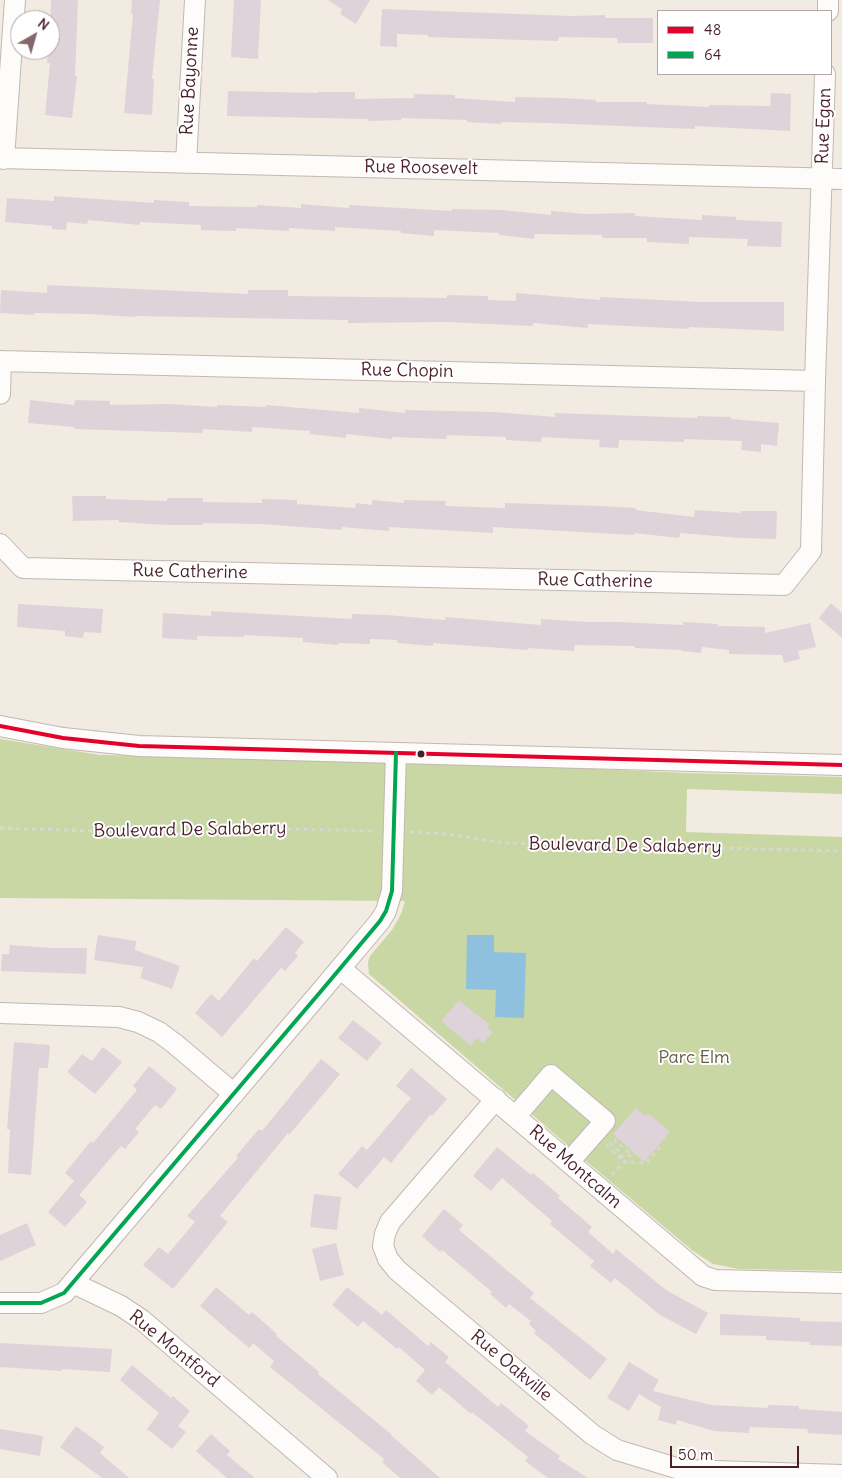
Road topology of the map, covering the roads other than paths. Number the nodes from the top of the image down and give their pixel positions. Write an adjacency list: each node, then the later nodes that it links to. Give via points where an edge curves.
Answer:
1 (15, 0): 4 (street)
2 (195, 0): 5 (street, Rue Bayonne)
3 (825, 75): 6 (street, Rue Egan)
4 (2, 158): 5 (street, Rue Roosevelt)
5 (186, 163): 6 (street, Rue Roosevelt)
6 (832, 178): 8 (street, Rue Catherine)
7 (0, 361): 8 (street, Rue Chopin); 9 (street)
8 (815, 381): 10 (street, Rue Catherine, via 811,551 784,585 23,568)
9 (0, 394)
10 (0, 544)
11 (0, 726): 12 (street, via 114,744)
12 (396, 754): 13 (street); 14 (street, via 390,903 380,921)
13 (842, 766)
14 (341, 969): 16 (street); 17 (street, Rue Montcalm)
15 (0, 1013): 16 (street, via 119,1017 138,1022 170,1040)
16 (234, 1094): 20 (street)
17 (496, 1099): 18 (street, Rue Montcalm); 23 (street, Rue Oakville, via 390,1222 383,1246 397,1270 592,1435 618,1450 683,1470)
18 (516, 1116): 19 (street, Rue Montcalm); 19 (street, via 551,1075 605,1121)
19 (569, 1162): 21 (street, Rue Montcalm, via 703,1276 715,1280)
20 (73, 1283): 22 (street, via 64,1293 41,1303); 24 (street, Rue Montford, via 122,1306 142,1320)
21 (842, 1283)
22 (0, 1303)
23 (842, 1475)
24 (327, 1478)

